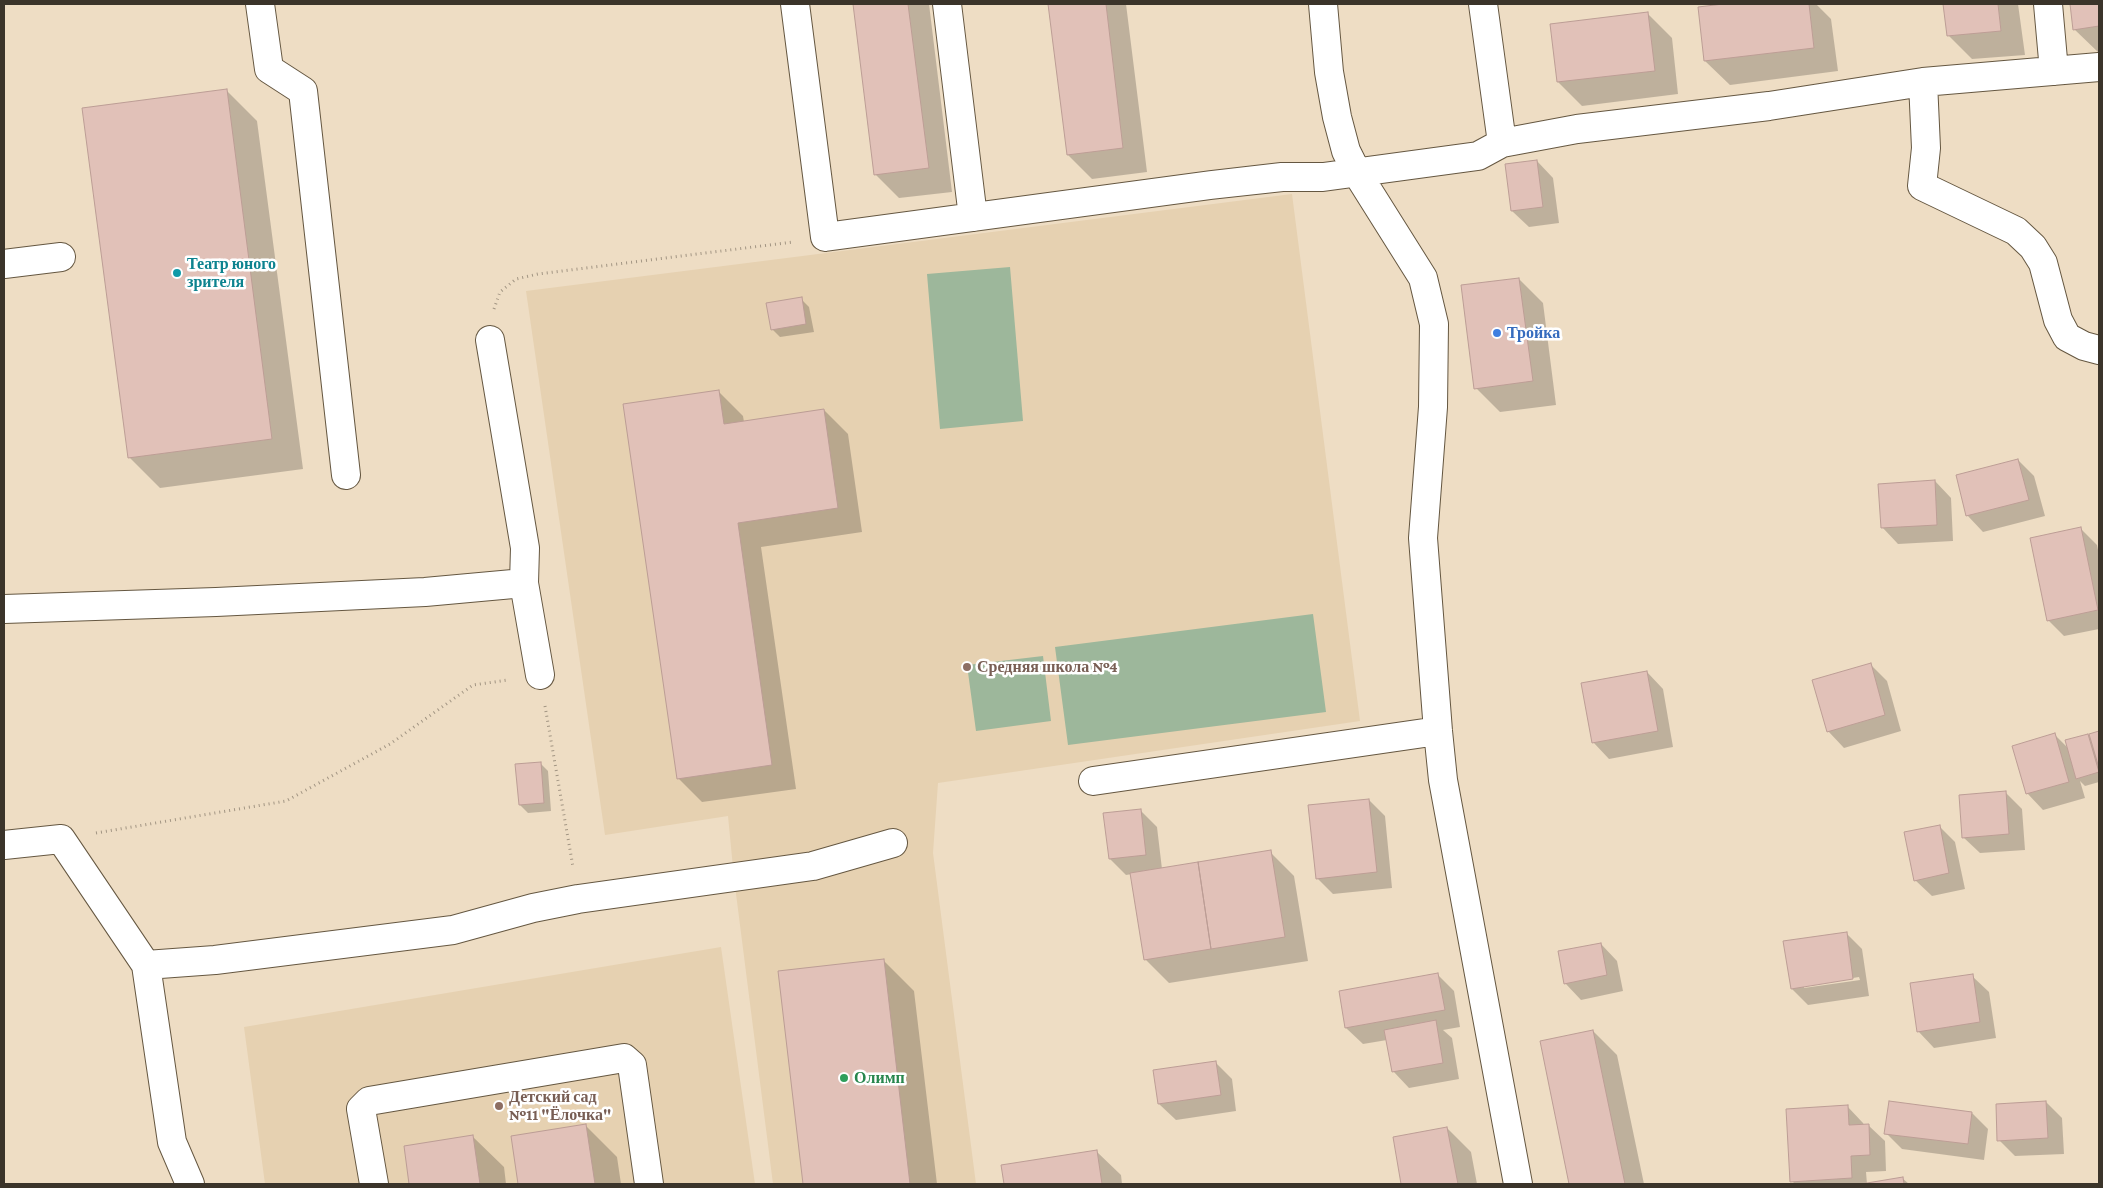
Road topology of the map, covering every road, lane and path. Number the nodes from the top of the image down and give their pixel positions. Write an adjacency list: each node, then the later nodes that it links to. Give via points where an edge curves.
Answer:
1 (260, 4): 18 (lane, via 270,70 303,91)
2 (795, 4): 13 (lane)
3 (947, 4): 12 (lane)
4 (1323, 4): 11 (lane, via 1337,118)
5 (1483, 4): 10 (lane)
6 (2048, 4): 8 (lane)
7 (2099, 66): 8 (lane)
8 (2054, 71): 9 (lane)
9 (1922, 82): 10 (lane, via 1769,106 1577,129); 17 (lane, via 1926,148 1922,186 2016,231 2033,247 2043,264 2058,320 2067,337)
10 (1502, 143): 11 (lane, via 1478,156)
11 (1356, 173): 12 (lane, via 1211,184); 22 (lane, via 1423,278 1434,324 1433,407 1423,538)
12 (974, 217): 13 (lane)
13 (825, 238): 16 (path, via 516,279 500,292 492,313)
14 (61, 257): 15 (lane)
15 (4, 264)
16 (490, 340): 19 (lane, via 525,548)
17 (2099, 350)
18 (346, 475)
19 (524, 583): 20 (lane, via 385,594); 21 (lane)
20 (4, 609)
21 (540, 675): 24 (path, via 473,685 390,744 286,801); 27 (path)
22 (1438, 731): 23 (lane); 32 (lane, via 1443,780)
23 (1093, 781)
24 (61, 839): 26 (lane); 28 (lane)
25 (893, 843): 27 (lane, via 813,866)
26 (4, 845)
27 (578, 899): 28 (lane, via 453,930 215,960)
28 (146, 965): 29 (lane, via 172,1142)
29 (190, 1184)
30 (374, 1184): 31 (lane, via 361,1109 369,1100 624,1058 632,1065)
31 (649, 1184)
32 (1518, 1184)

